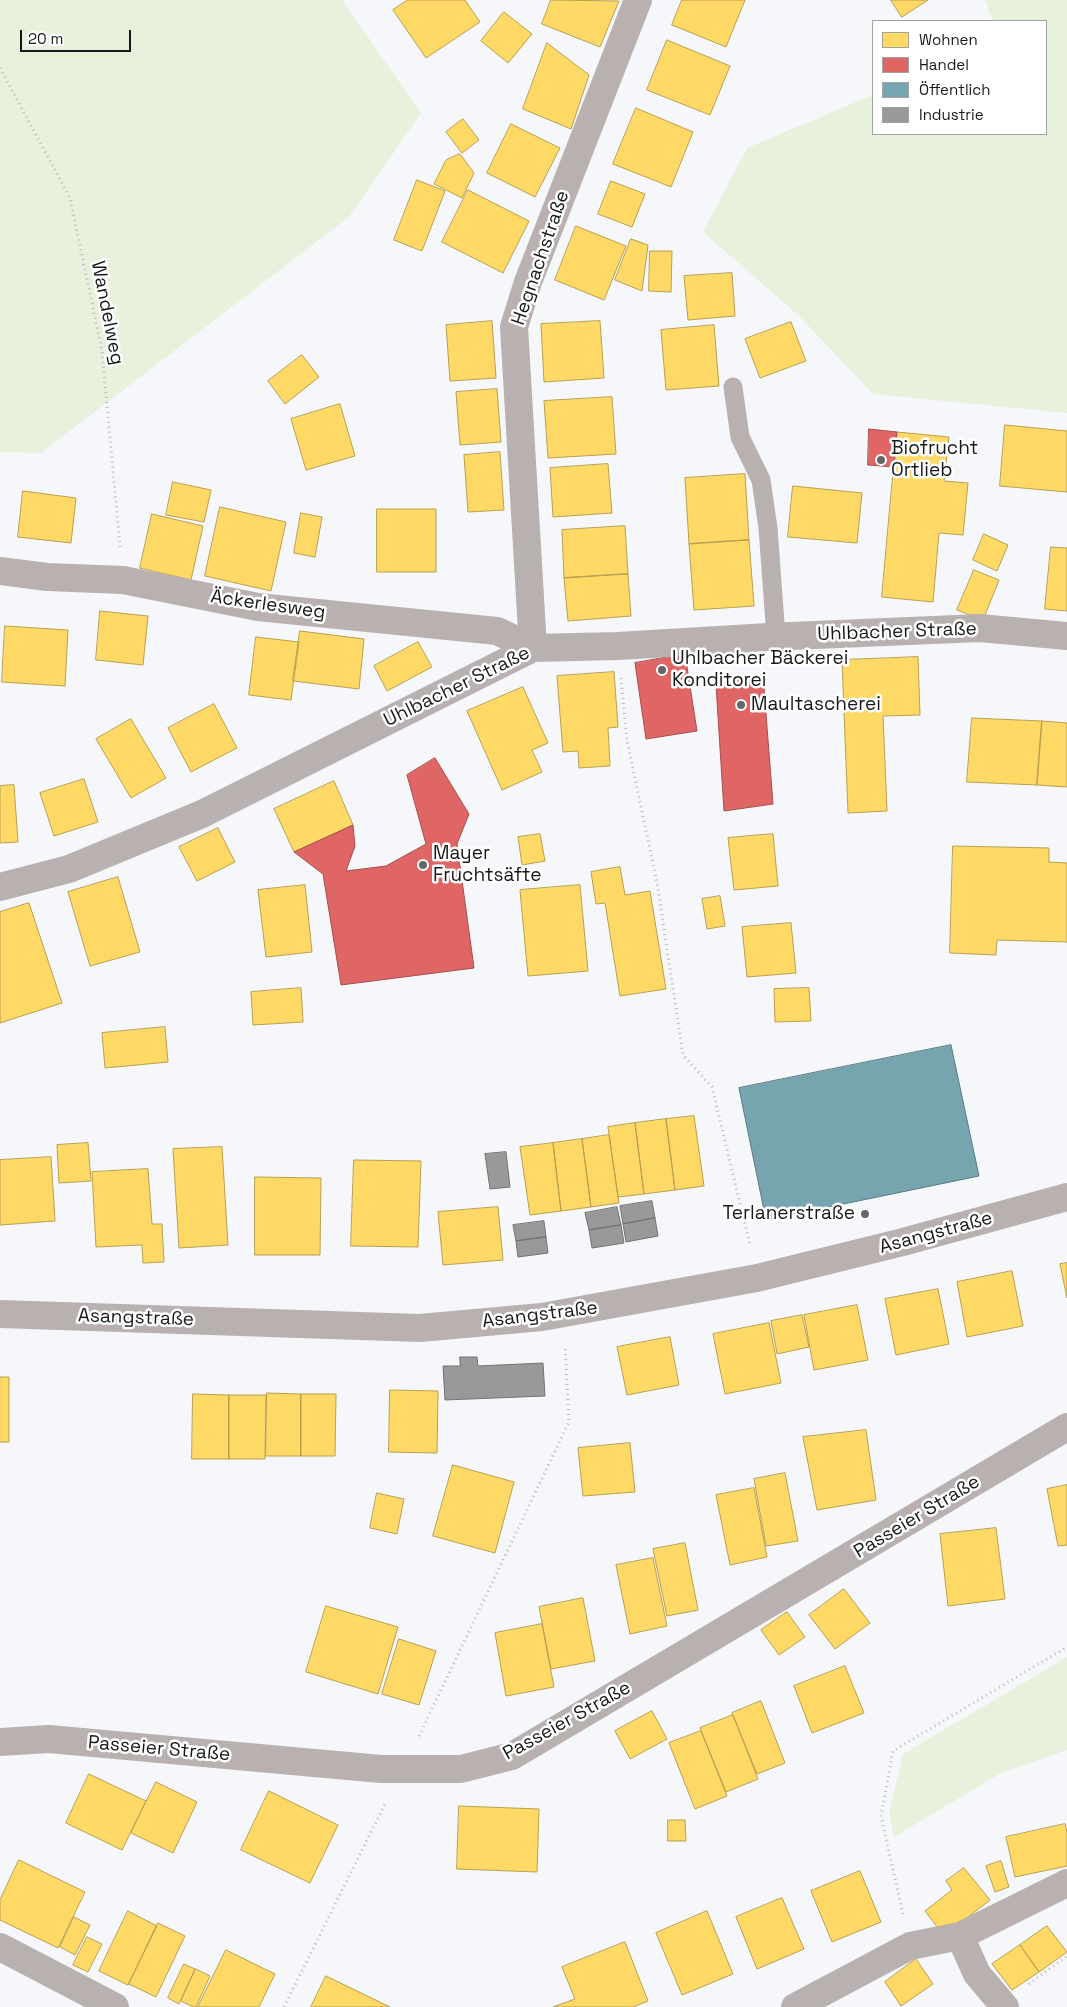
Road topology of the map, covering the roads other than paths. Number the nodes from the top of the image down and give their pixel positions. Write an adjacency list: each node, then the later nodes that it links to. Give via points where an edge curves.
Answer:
1 (638, 0): 6 (street, Hegnachstraße, via 528,282 514,327)
2 (733, 388): 5 (lane, via 740,437 761,480)
3 (0, 570): 6 (street, Äckerlesweg, via 47,577 123,580 258,607 497,631)
4 (1067, 636): 5 (street, Uhlbacher Straße, via 980,628)
5 (776, 637): 6 (street, Uhlbacher Straße)
6 (533, 648): 7 (street, Uhlbacher Straße, via 202,814 69,869)
7 (0, 887)
8 (1067, 1198): 9 (street, Asangstraße, via 757,1278 564,1314 420,1328)
9 (0, 1314)
10 (1067, 1428): 11 (street, Passeier Straße, via 512,1756 461,1769 403,1769 49,1739)
11 (0, 1742)
12 (1067, 1882): 13 (street)
13 (960, 1936): 15 (street, via 977,1974); 17 (street, via 910,1946)
14 (0, 1947): 16 (street)
15 (1003, 2005)
16 (115, 2007)
17 (795, 2007)

